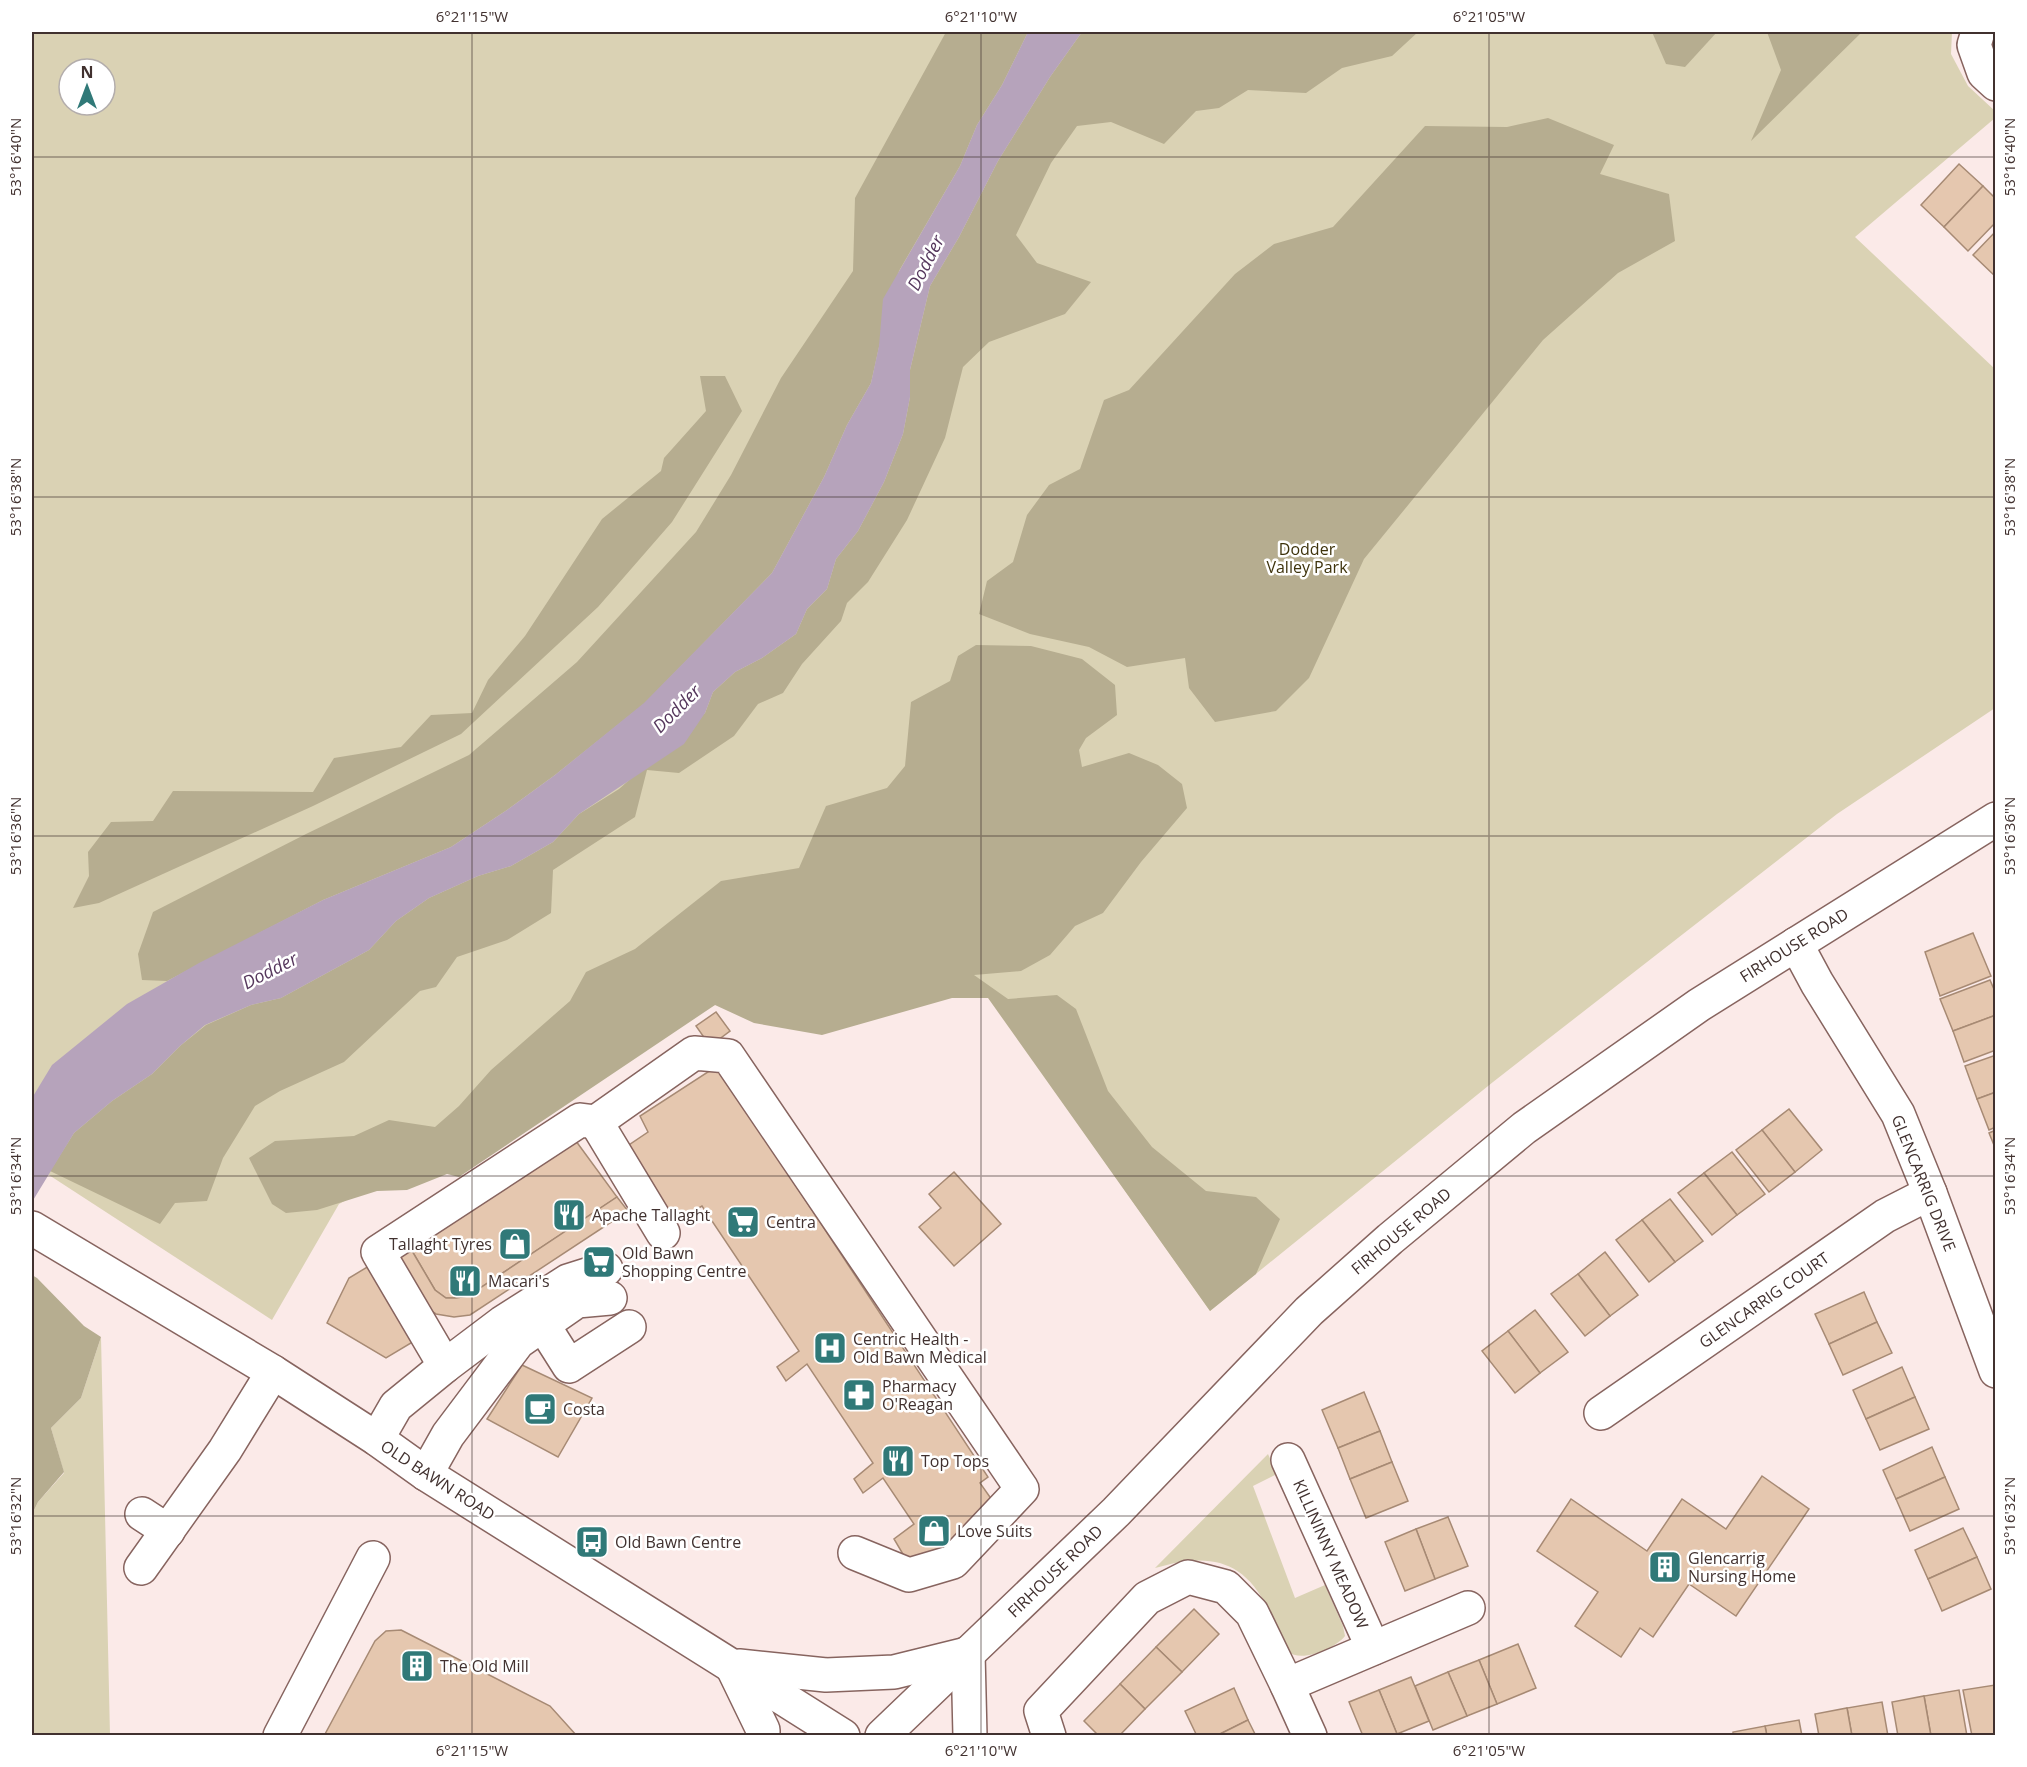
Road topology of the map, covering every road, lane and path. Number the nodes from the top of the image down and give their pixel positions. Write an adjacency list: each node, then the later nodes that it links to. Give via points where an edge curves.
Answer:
1 (1976, 38): 2 (main road, via 1984,73)
2 (1995, 84)
3 (1995, 819): 4 (main road, FIRHOUSE ROAD)
4 (1796, 944): 6 (main road, GLENCARRIG DRIVE, via 1898,1114); 23 (main road, FIRHOUSE ROAD, via 1699,1005 1524,1128 1390,1239 1309,1311 1116,1512)
5 (596, 1122): 7 (main road); 11 (main road, via 580,1120 378,1252); 18 (main road, via 694,1053 728,1056 1022,1489 953,1562 909,1575)
6 (1930, 1192): 12 (main road, GLENCARRIG DRIVE); 14 (main road, GLENCARRIG COURT, via 1886,1216)
7 (663, 1233)
8 (43, 1235): 13 (main road, OLD BAWN ROAD)
9 (543, 1324): 10 (main road, via 569,1366); 11 (main road, via 608,1284 568,1281); 17 (main road, via 518,1342 448,1435)
10 (629, 1327)
11 (445, 1365): 15 (main road, via 396,1407)
12 (1995, 1371)
13 (273, 1372): 15 (main road, OLD BAWN ROAD); 20 (main road, via 225,1450 155,1522)
14 (1601, 1413)
15 (377, 1440): 17 (main road, OLD BAWN ROAD)
16 (1288, 1460): 22 (main road, KILLININNY MEADOW)
17 (426, 1474): 24 (main road, OLD BAWN ROAD)
18 (855, 1552)
19 (373, 1558): 26 (main road)
20 (141, 1568)
21 (1468, 1608): 22 (main road, KILLININNY MEADOW)
22 (1373, 1648): 25 (main road, KILLININNY MEADOW)
23 (968, 1653): 24 (main road, via 894,1672 826,1675); 29 (main road, FIRHOUSE ROAD); 30 (main road)
24 (732, 1666): 27 (main road); 28 (main road, OLD BAWN ROAD)
25 (1287, 1685): 31 (main road, via 1252,1613 1226,1587 1188,1577 1147,1598 1041,1711); 32 (main road)
26 (286, 1725)
27 (763, 1736)
28 (843, 1736)
29 (882, 1736)
30 (970, 1736)
31 (1049, 1736)
32 (1310, 1736)

